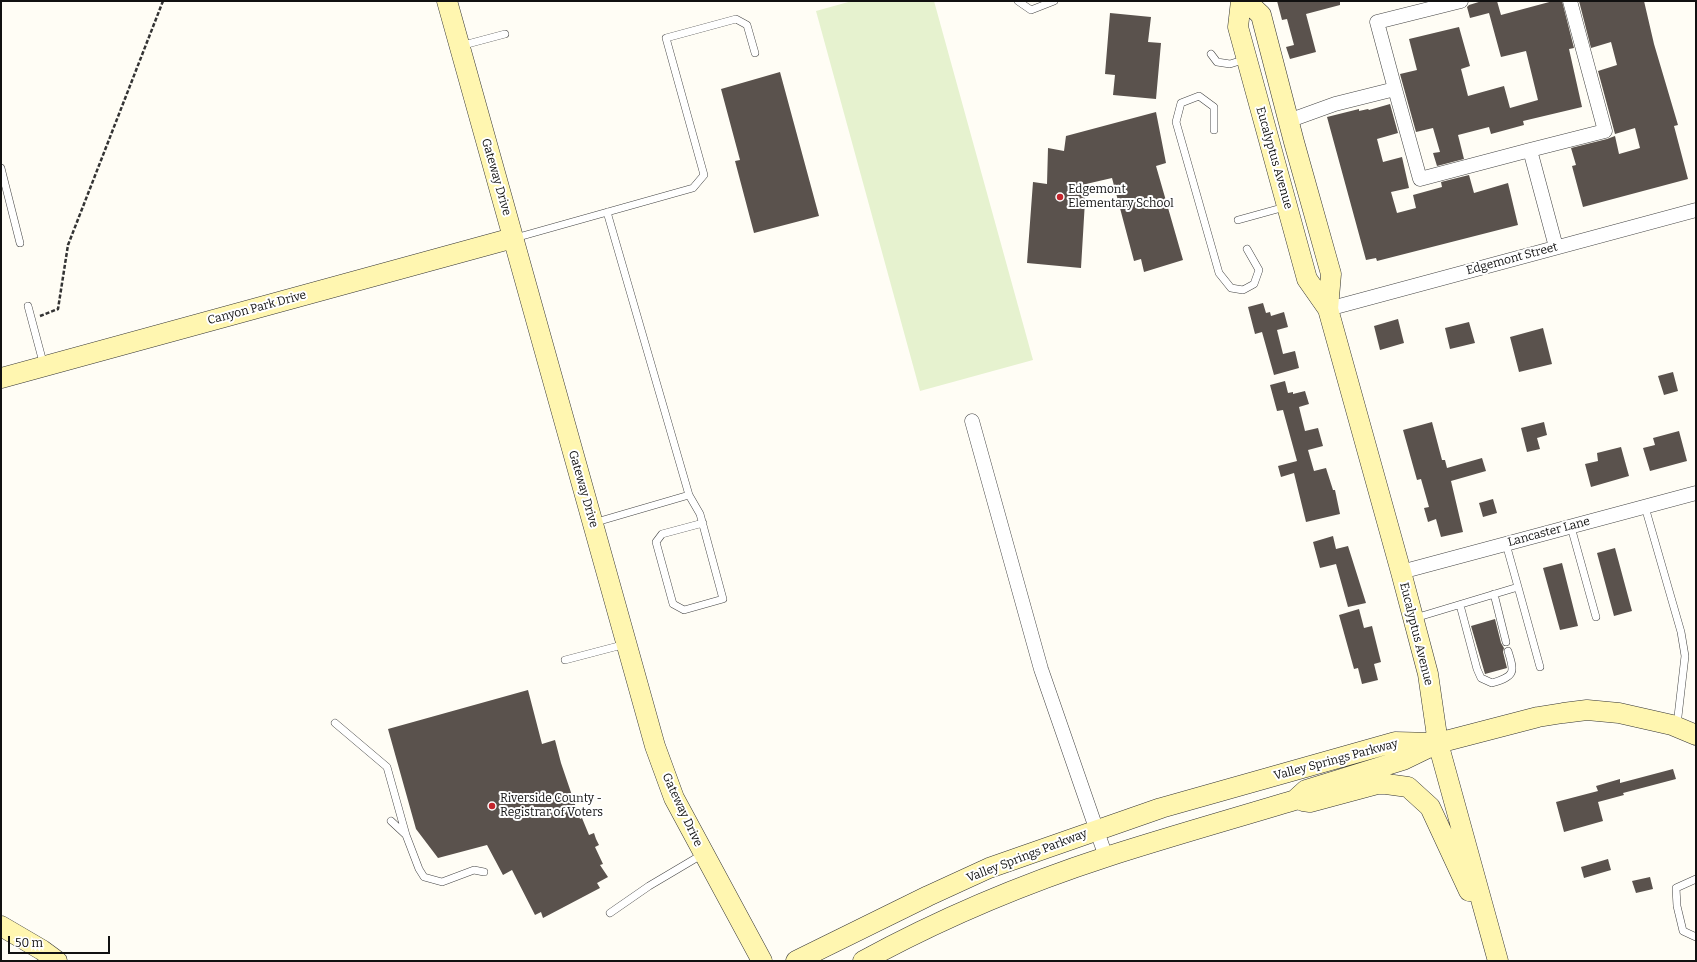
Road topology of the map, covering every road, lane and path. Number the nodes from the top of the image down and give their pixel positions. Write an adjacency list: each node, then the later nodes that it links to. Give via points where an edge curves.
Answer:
1 (163, 1): 29 (path, via 68,245 58,309)
2 (447, 1): 10 (street, Gateway Drive)
3 (1018, 1): 4 (lane, via 1031,10)
4 (1054, 1)
5 (1241, 1): 13 (street, Eucalyptus Avenue, via 1238,26)
6 (1246, 1): 15 (street, Eucalyptus Avenue, via 1261,16)
7 (1461, 1): 14 (street, via 1377,22)
8 (1570, 1): 17 (street, via 1605,131)
9 (505, 34): 10 (lane)
10 (459, 46): 23 (street, Gateway Drive)
11 (755, 53): 21 (lane, via 747,25 736,19 666,38 704,175 693,188)
12 (1211, 54): 13 (lane, via 1217,62 1230,64)
13 (1247, 59): 19 (street, Eucalyptus Avenue)
14 (1395, 89): 15 (street, via 1335,104); 17 (street, via 1420,179)
15 (1288, 121): 28 (street, Eucalyptus Avenue, via 1331,274)
16 (1214, 130): 26 (lane, via 1214,106 1199,96 1181,103 1176,122 1219,273 1231,288 1243,290 1254,284 1259,270)
17 (1530, 150): 25 (street)
18 (1, 168): 24 (lane)
19 (1288, 207): 22 (lane); 28 (street, Eucalyptus Avenue, via 1307,278)
20 (1696, 210): 25 (street, Edgemont Street)
21 (607, 212): 23 (lane); 34 (lane)
22 (1238, 220)
23 (513, 238): 30 (street, Canyon Park Drive); 36 (street, Gateway Drive)
24 (20, 243)
25 (1556, 247): 28 (street, Edgemont Street)
26 (1247, 249)
27 (28, 306): 29 (lane)
28 (1328, 309): 40 (street, Eucalyptus Avenue)
29 (31, 319): 30 (lane)
30 (44, 366): 31 (street, Canyon Park Drive)
31 (1, 378)
32 (972, 421): 57 (street, via 1041,670)
33 (1696, 493): 35 (street, Lancaster Lane)
34 (689, 495): 36 (lane); 37 (lane)
35 (1645, 506): 38 (street, Lancaster Lane); 52 (lane, via 1681,632 1685,656)
36 (592, 523): 47 (street, Gateway Drive)
37 (702, 523): 37 (lane, via 723,600 684,610 673,604 656,542 662,534)
38 (1571, 526): 39 (street, Lancaster Lane); 44 (lane)
39 (1506, 544): 40 (street, Lancaster Lane); 41 (lane)
40 (1401, 572): 45 (street, Eucalyptus Avenue)
41 (1518, 587): 42 (lane); 50 (lane)
42 (1494, 594): 43 (lane); 46 (lane)
43 (1460, 605): 45 (lane); 48 (lane, via 1481,678 1492,683 1507,678 1513,667)
44 (1596, 617)
45 (1413, 619): 54 (street, Eucalyptus Avenue, via 1428,674)
46 (1506, 642)
47 (626, 644): 49 (lane); 59 (street, Gateway Drive, via 657,754 674,798)
48 (1508, 651)
49 (565, 660)
50 (1540, 667)
51 (335, 723): 58 (lane, via 387,767)
52 (1676, 727): 53 (street); 54 (street, via 1619,712 1587,710 1538,718)
53 (1696, 735)
54 (1438, 744): 55 (street, Valley Springs Parkway, via 1403,760 1306,790); 57 (street, Valley Springs Parkway, via 1395,742 1161,808); 66 (street, Eucalyptus Avenue)
55 (1294, 800): 60 (street, Valley Springs Parkway); 66 (street, via 1310,802 1386,784 1408,787 1430,807)
56 (391, 821): 58 (lane)
57 (1096, 830): 60 (street); 69 (street, Valley Springs Parkway, via 982,871)
58 (406, 835): 61 (lane, via 424,877 442,882 474,870)
59 (703, 854): 63 (lane); 68 (street, Gateway Drive)
60 (1106, 857): 70 (street, Valley Springs Parkway, via 1006,894)
61 (484, 872)
62 (1696, 879): 65 (lane, via 1676,888 1683,931)
63 (610, 913)
64 (1, 926): 67 (street)
65 (1696, 937)
66 (1492, 940): 71 (street, Eucalyptus Avenue)
67 (57, 961)
68 (762, 961)
69 (796, 961)
70 (864, 961)
71 (1498, 961)

